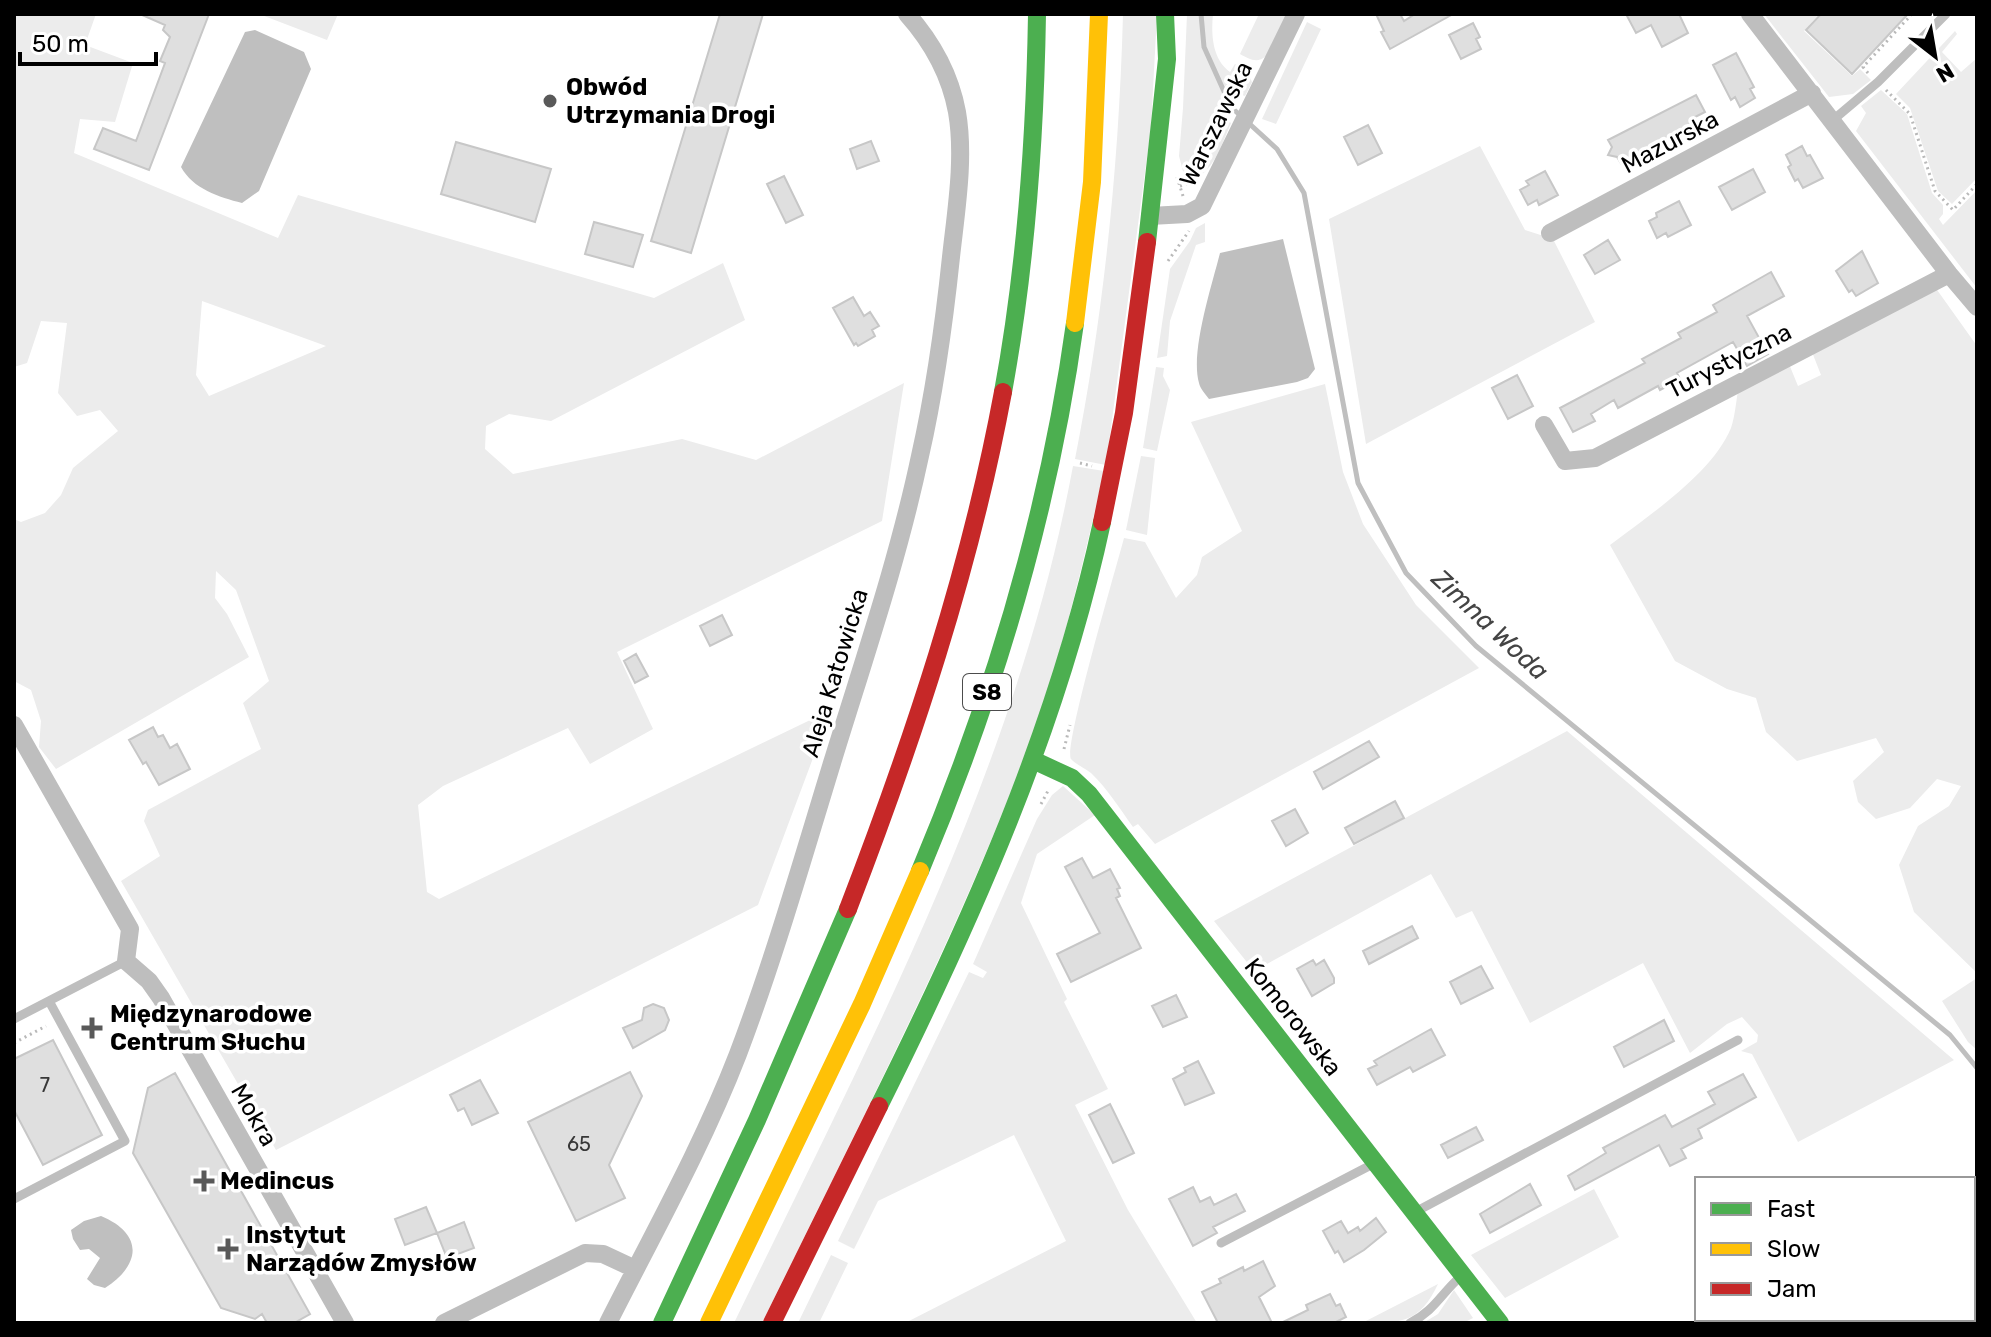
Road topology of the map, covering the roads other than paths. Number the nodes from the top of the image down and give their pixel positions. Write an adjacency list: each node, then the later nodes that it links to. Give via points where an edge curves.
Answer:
1 (907, 14): 25 (street, Aleja Katowicka, via 945,72 958,132 947,301 920,457 885,592 763,986 710,1120)
2 (1037, 14): 30 (main road, S8, via 1031,195 1019,299 983,488 961,572 900,770 857,885 762,1112)
3 (1099, 14): 31 (main road, S8, via 1083,268 1063,404 1022,582 963,761 903,910)
4 (1165, 14): 10 (main road, via 1167,59)
5 (1296, 14): 10 (street, Warszawska, via 1202,206 1187,214)
6 (1750, 14): 8 (street)
7 (1946, 14): 9 (lane)
8 (1812, 93): 9 (street); 11 (street, Mazurska)
9 (1833, 120): 12 (street)
10 (1150, 216): 16 (main road, via 1112,481 1078,623)
11 (1550, 233)
12 (1949, 274): 13 (street); 14 (street, Turystyczna, via 1595,458 1565,461)
13 (1977, 307)
14 (1544, 425)
15 (14, 725): 17 (street, via 130,929)
16 (1033, 760): 21 (main road, Komorowska, via 1072,778 1089,794); 32 (main road, via 961,934)
17 (126, 961): 18 (lane); 27 (street, Mokra, via 161,998)
18 (49, 1001): 19 (lane); 22 (lane, via 125,1141)
19 (14, 1019)
20 (1738, 1040): 23 (lane)
21 (1375, 1162): 23 (main road, Komorowska); 24 (lane)
22 (14, 1199)
23 (1414, 1213): 26 (main road, Komorowska)
24 (1221, 1243)
25 (635, 1269): 28 (street, via 603,1254 585,1253); 29 (street, Aleja Katowicka)
26 (1462, 1275): 33 (lane, via 1433,1309); 34 (main road, Komorowska)
27 (345, 1323)
28 (444, 1323)
29 (608, 1323)
30 (662, 1323)
31 (709, 1323)
32 (772, 1323)
33 (1410, 1323)
34 (1500, 1323)

